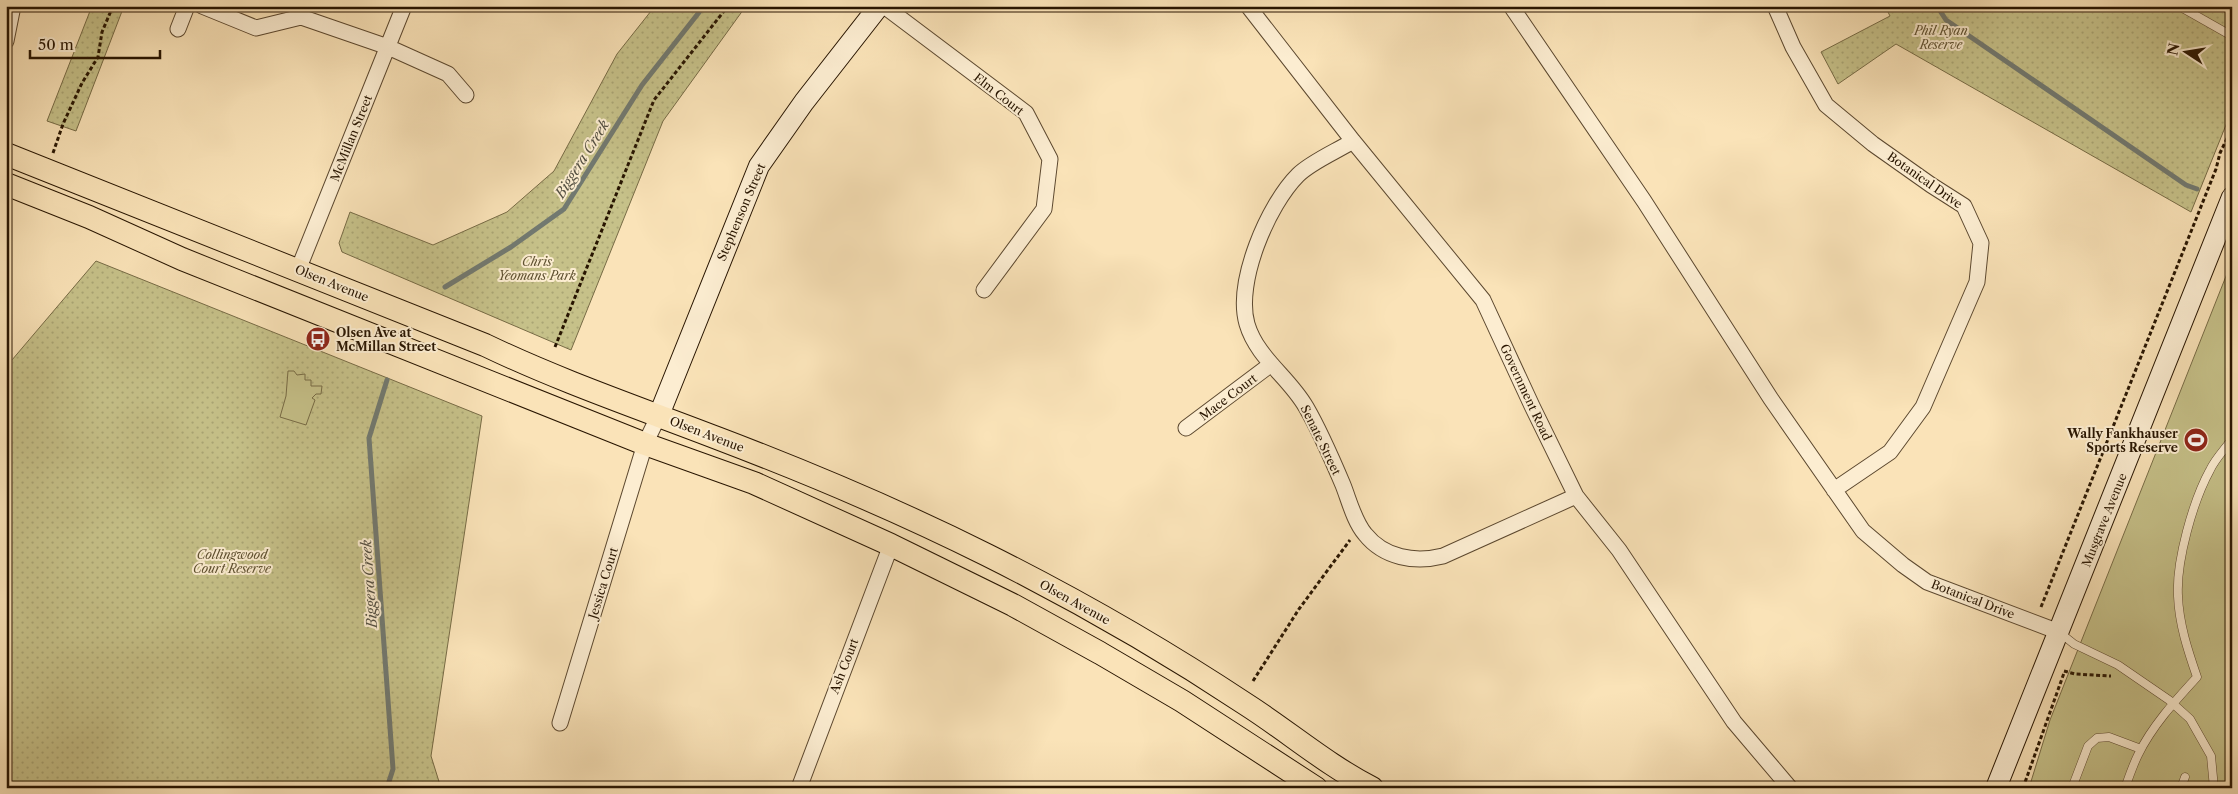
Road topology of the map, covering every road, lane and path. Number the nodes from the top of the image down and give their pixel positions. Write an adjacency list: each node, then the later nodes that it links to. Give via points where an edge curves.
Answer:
1 (13, 6): 15 (street)
2 (113, 6): 21 (path, via 102,32 98,57 82,82 63,124)
3 (187, 6): 13 (street)
4 (202, 6): 16 (street, via 256,28 301,17)
5 (404, 6): 16 (street, McMillan Street)
6 (728, 6): 26 (path, via 654,100)
7 (880, 6): 28 (main road, Stephenson Street, via 804,102 759,166)
8 (884, 6): 25 (street, Elm Court, via 1026,113 1050,159 1044,209)
9 (1248, 6): 19 (street, Government Road)
10 (1511, 6): 32 (street, Botanical Drive)
11 (1775, 6): 32 (street, Botanical Drive, via 1793,47 1826,105 1873,144 1964,206 1981,243 1977,282 1923,407 1890,452)
12 (2179, 6): 14 (lane)
13 (178, 29)
14 (2232, 36)
15 (6, 41)
16 (388, 47): 17 (street, via 448,74); 24 (street, McMillan Street)
17 (466, 95)
18 (2232, 128): 36 (path)
19 (1353, 141): 27 (street, Senate Street, via 1299,174 1270,217 1250,266 1245,307 1247,325); 33 (street, Government Road, via 1483,300)
20 (6, 154): 21 (main road, Olsen Avenue)
21 (47, 171): 24 (main road, Olsen Avenue)
22 (6, 184): 31 (main road, via 182,259)
23 (2232, 196): 37 (main road, Musgrave Avenue)
24 (298, 270): 28 (main road, Olsen Avenue, via 485,345 545,373)
25 (984, 290)
26 (555, 347)
27 (1270, 365): 29 (street, Mace Court); 34 (street, Senate Street, via 1305,406)
28 (659, 416): 31 (street, Jessica Court); 45 (main road, Olsen Avenue, via 834,484 1032,578 1149,643)
29 (1186, 428)
30 (2232, 439): 39 (lane, via 2210,470 2181,556 2178,595 2184,637 2196,678)
31 (645, 444): 35 (main road, via 754,483); 40 (street, Jessica Court)
32 (1834, 490): 37 (street, Botanical Drive, via 1863,531 1927,582)
33 (1576, 496): 34 (street, Senate Street, via 1431,559 1390,554); 46 (street, Government Road, via 1619,550 1734,722)
34 (1364, 533): 38 (path, via 1350,540 1299,609)
35 (891, 545): 43 (street, Ash Court); 44 (main road, via 1013,605 1100,653)
36 (2041, 608)
37 (2059, 632): 39 (lane, via 2074,644 2118,665); 47 (main road, Musgrave Avenue)
38 (1253, 681)
39 (2173, 703): 41 (lane); 51 (lane, via 2190,719 2211,756)
40 (560, 723)
41 (2142, 749): 48 (lane, via 2109,738 2096,738 2088,746); 49 (lane)
42 (2185, 777): 50 (lane)
43 (799, 788)
44 (1316, 788)
45 (1372, 788)
46 (1790, 788)
47 (1996, 788)
48 (2072, 788)
49 (2125, 788)
50 (2181, 788)
51 (2214, 788)

